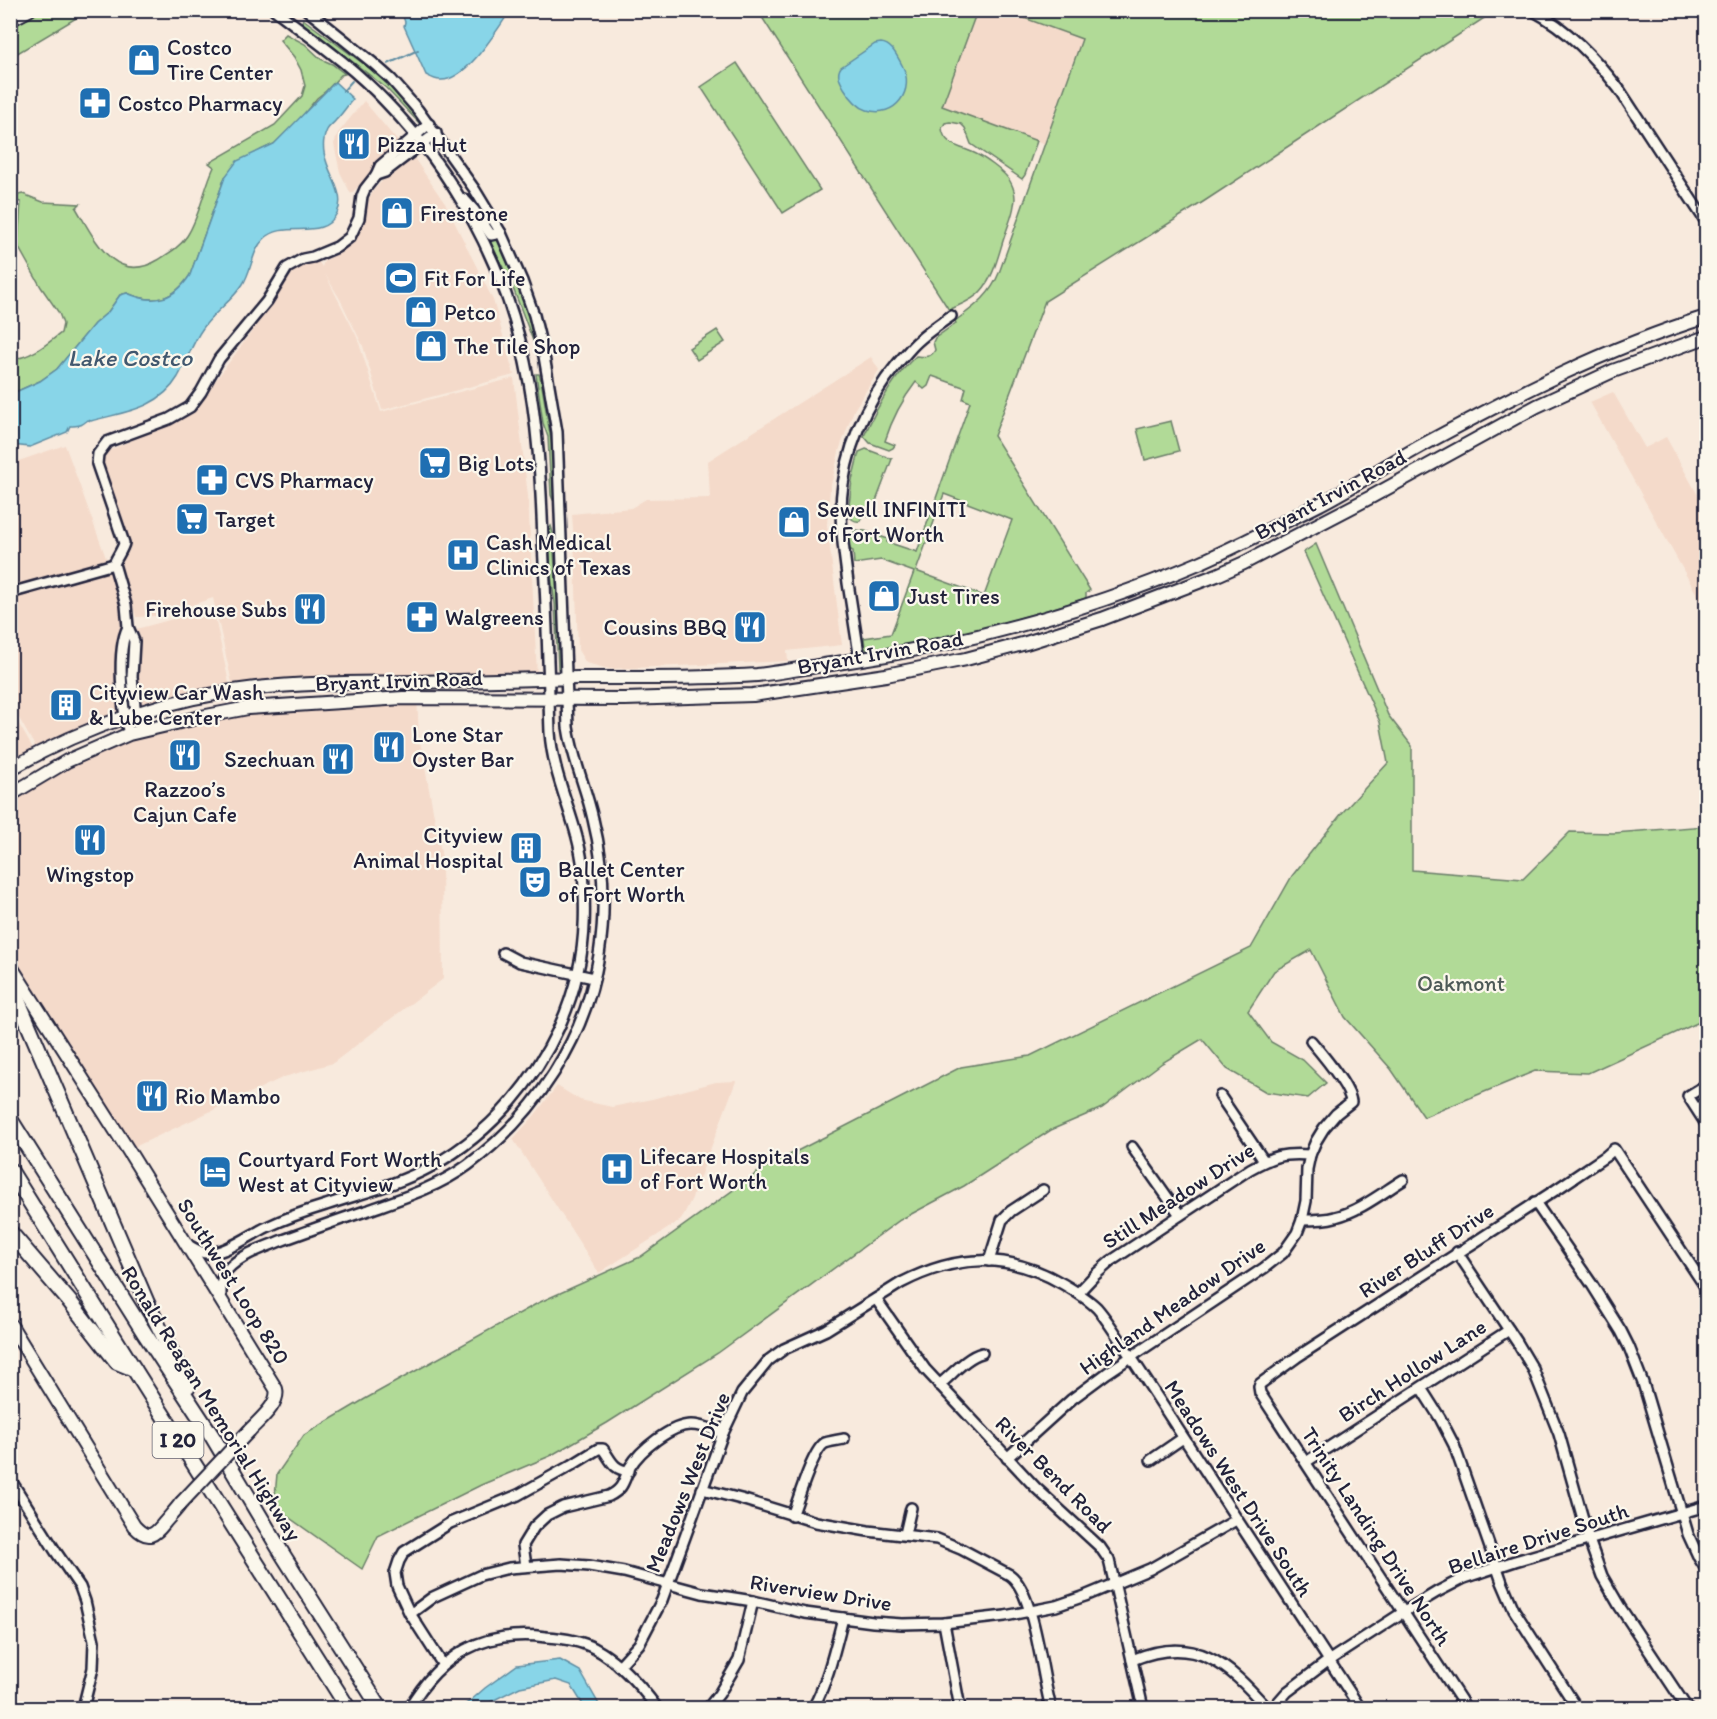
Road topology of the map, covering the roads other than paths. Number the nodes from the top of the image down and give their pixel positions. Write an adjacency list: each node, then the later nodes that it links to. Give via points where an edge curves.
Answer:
1 (29, 10): 5 (main road)
2 (275, 10): 8 (street, via 351,68)
3 (307, 10): 6 (street, via 362,52)
4 (1532, 10): 12 (street, via 1562,30 1603,68)
5 (10, 20)
6 (429, 124): 7 (street); 8 (street)
7 (436, 133): 9 (street); 13 (street)
8 (415, 136): 9 (street); 10 (street, via 380,166)
9 (422, 144): 10 (street); 11 (street)
10 (376, 175): 27 (street, via 365,189 350,237 337,247 287,268 267,301 219,359 190,407 107,442 98,454 124,543)
11 (456, 191): 13 (street, via 491,235); 19 (street, via 503,284)
12 (1707, 222)
13 (501, 233): 18 (street, via 534,315)
14 (951, 316): 32 (street, via 912,347 882,383 868,407 849,459 843,484 842,525)
15 (1707, 317): 17 (main road, Bryant Irvin Road)
16 (1707, 337): 20 (main road, Bryant Irvin Road)
17 (1606, 354): 20 (main road); 21 (main road, Bryant Irvin Road)
18 (544, 356): 19 (street); 25 (street, via 557,432)
19 (525, 359): 26 (street, via 536,431)
20 (1613, 371): 23 (main road, Bryant Irvin Road)
21 (1498, 405): 22 (main road, Bryant Irvin Road); 23 (main road, via 1474,427)
22 (1468, 421): 24 (main road); 30 (main road, Bryant Irvin Road, via 1323,502 1198,563 1084,605)
23 (1464, 444): 24 (main road, Bryant Irvin Road)
24 (1437, 460): 33 (main road, Bryant Irvin Road, via 1216,575 1077,628)
25 (560, 511): 26 (street); 38 (street)
26 (542, 513): 39 (street)
27 (114, 564): 28 (street); 29 (street)
28 (10, 593)
29 (128, 627): 34 (street, via 123,637); 37 (street, via 135,647)
30 (957, 641): 31 (main road, Bryant Irvin Road); 33 (main road)
31 (915, 650): 32 (main road, Bryant Irvin Road); 33 (main road)
32 (860, 660): 35 (main road); 36 (main road, Bryant Irvin Road, via 760,674); 40 (main road)
33 (938, 665): 35 (main road, Bryant Irvin Road)
34 (122, 674): 37 (street); 45 (street)
35 (886, 675): 40 (main road, Bryant Irvin Road)
36 (708, 676): 38 (main road, Bryant Irvin Road); 41 (main road)
37 (132, 677): 44 (street)
38 (567, 678): 39 (main road, Bryant Irvin Road); 43 (street)
39 (549, 679): 42 (street); 44 (main road, Bryant Irvin Road, via 260,687)
40 (838, 683): 41 (main road, Bryant Irvin Road, via 753,695)
41 (710, 696): 43 (main road, Bryant Irvin Road)
42 (550, 698): 43 (main road, Bryant Irvin Road); 46 (main road, Bryant Irvin Road, via 403,698 262,707); 50 (street, via 555,767)
43 (567, 698): 49 (street, via 574,760)
44 (137, 714): 45 (main road, Bryant Irvin Road); 46 (street)
45 (124, 717): 46 (street); 47 (main road, Bryant Irvin Road)
46 (135, 732): 48 (main road, Bryant Irvin Road, via 67,760)
47 (10, 769)
48 (10, 795)
49 (598, 841): 50 (street); 54 (street, via 603,907)
50 (579, 844): 53 (street, via 584,914)
51 (503, 953): 53 (street, via 520,962)
52 (10, 965): 75 (main road, Southwest Loop 820)
53 (578, 974): 54 (street); 58 (street, via 553,1039)
54 (594, 978): 60 (street, via 566,1053)
55 (10, 982): 91 (highway, via 159,1329 207,1418)
56 (1311, 1041): 64 (street, Highland Meadow Drive, via 1352,1102 1324,1128)
57 (1707, 1085): 62 (street, via 1688,1096)
58 (522, 1089): 60 (street); 68 (street, via 479,1132 448,1156)
59 (1220, 1096): 65 (street)
60 (535, 1100): 71 (street, via 505,1134 468,1166 433,1186)
61 (10, 1119): 91 (highway, Ronald Reagan Memorial Highway / I 20)
62 (1707, 1124)
63 (1132, 1147): 72 (street)
64 (1310, 1155): 65 (street, Still Meadow Drive, via 1279,1155); 73 (street, Highland Meadow Drive)
65 (1264, 1161): 72 (street, Still Meadow Drive)
66 (10, 1170): 86 (highway, I 20)
67 (1403, 1180): 73 (street, via 1336,1217)
68 (387, 1185): 71 (street); 75 (street, via 285,1219 218,1252 204,1253)
69 (1043, 1190): 77 (street, via 1002,1220)
70 (1535, 1202): 76 (street, River Bluff Drive); 78 (street, River Bluff Drive, via 1614,1149); 102 (street, via 1621,1330 1643,1383)
71 (390, 1203): 81 (street, via 275,1243 237,1262 222,1280)
72 (1180, 1215): 79 (street, Still Meadow Drive, via 1111,1262)
73 (1302, 1220): 85 (street, Highland Meadow Drive, via 1289,1246 1264,1268)
74 (10, 1232): 86 (highway, via 117,1362)
75 (186, 1243): 81 (main road, Southwest Loop 820)
76 (1457, 1252): 83 (street); 87 (street, River Bluff Drive)
77 (989, 1260): 79 (street, Meadows West Drive, via 1038,1270); 80 (street, Meadows West Drive, via 936,1267)
78 (1707, 1288)
79 (1078, 1293): 85 (street, Meadows West Drive South, via 1106,1320)
80 (876, 1299): 88 (street, River Bend Road); 90 (street, Meadows West Drive, via 769,1360 742,1393)
81 (221, 1300): 82 (main road, Southwest Loop 820, bridge, via 277,1395 274,1404 153,1535 134,1526)
82 (10, 1324)
83 (1509, 1330): 89 (street, Birch Hollow Lane); 106 (street, via 1533,1369 1552,1413)
84 (982, 1353): 88 (street)
85 (1131, 1357): 92 (street, Meadows West Drive South); 94 (street, Highland Meadow Drive, via 1072,1399)
86 (134, 1369): 123 (highway, I 20)
87 (1260, 1384): 96 (street, Trinity Landing Drive North, via 1260,1393)
88 (939, 1385): 94 (street, River Bend Road)
89 (1421, 1388): 96 (street, Birch Hollow Lane); 108 (street, via 1454,1445)
90 (723, 1433): 97 (street, via 698,1425 680,1426 654,1442); 99 (street, Meadows West Drive)
91 (212, 1436): 124 (highway, Ronald Reagan Memorial Highway / I 20)
92 (1183, 1438): 95 (street); 104 (street, Meadows West Drive South)
93 (844, 1439): 103 (street, via 819,1448)
94 (1007, 1458): 111 (street, River Bend Road, via 1100,1547 1109,1560)
95 (1151, 1460)
96 (1306, 1462): 114 (street, Trinity Landing Drive North)
97 (628, 1471): 107 (street, via 616,1493 562,1507 534,1527 523,1545); 115 (street, via 617,1468 603,1449 598,1449 532,1488 450,1523 415,1544 404,1552 395,1573)
98 (10, 1479): 122 (street, via 85,1600 93,1641 93,1668)
99 (702, 1489): 103 (street); 110 (street, Meadows West Drive)
100 (1707, 1506): 102 (street, Bellaire Drive South)
101 (911, 1508): 105 (street)
102 (1682, 1513): 106 (street, Bellaire Drive South); 109 (street, via 1688,1534)
103 (792, 1516): 105 (street, via 867,1531)
104 (1236, 1520): 111 (street, Riverview Drive, via 1150,1569); 119 (street, Meadows West Drive South)
105 (905, 1534): 113 (street, via 943,1541 1010,1575 1021,1586)
106 (1590, 1540): 108 (street, Bellaire Drive South); 137 (street, via 1598,1567 1614,1597)
107 (526, 1566): 110 (street, Riverview Drive, via 589,1566); 115 (street, Riverview Drive, via 481,1575 433,1597)
108 (1497, 1567): 114 (street, Bellaire Drive South, via 1464,1578); 136 (street, via 1514,1610)
109 (1707, 1569)
110 (668, 1584): 112 (street, Riverview Drive); 121 (street, Meadows West Drive, via 639,1644)
111 (1115, 1584): 113 (street, Riverview Drive); 118 (street, River Bend Road)
112 (753, 1601): 116 (street, Riverview Drive); 127 (street, via 739,1660)
113 (1029, 1611): 117 (street, Riverview Drive); 130 (street)
114 (1402, 1613): 119 (street, Bellaire Drive South); 135 (street, Trinity Landing Drive North)
115 (410, 1614): 120 (street)
116 (843, 1618): 117 (street, Riverview Drive, via 902,1624); 128 (street)
117 (944, 1623): 129 (street)
118 (1132, 1660): 131 (street, River Bend Road); 132 (street, via 1171,1650 1202,1655 1238,1676)
119 (1328, 1661): 133 (street, Bellaire Drive South, via 1287,1692); 134 (street, Meadows West Drive South)
120 (442, 1665): 121 (street, via 475,1645 515,1635 569,1639 593,1648); 125 (street)
121 (619, 1666): 126 (street)
122 (83, 1708)
123 (348, 1708)
124 (380, 1708)
125 (409, 1708)
126 (657, 1708)
127 (708, 1708)
128 (813, 1708)
129 (960, 1708)
130 (1051, 1708)
131 (1143, 1708)
132 (1266, 1708)
133 (1273, 1708)
134 (1360, 1708)
135 (1466, 1708)
136 (1576, 1708)
137 (1687, 1708)

